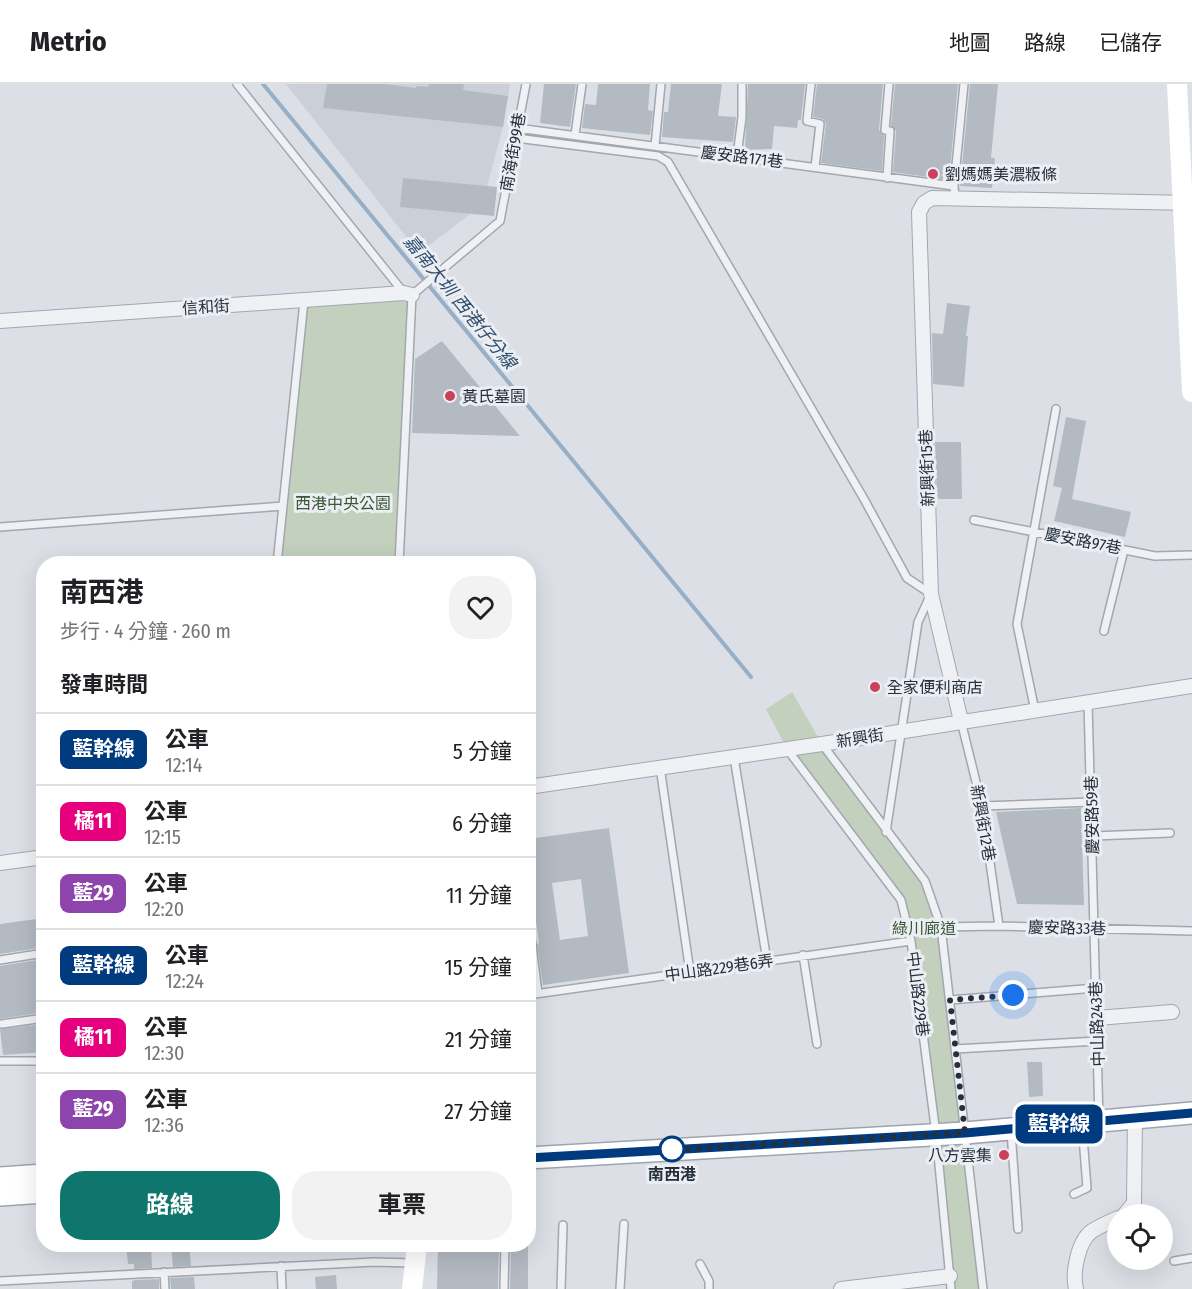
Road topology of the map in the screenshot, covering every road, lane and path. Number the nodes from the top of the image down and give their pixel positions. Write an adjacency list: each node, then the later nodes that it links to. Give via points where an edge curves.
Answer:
1 (237, 84): 20 (lane)
2 (526, 84): 10 (lane, 南海街99巷)
3 (582, 84): 11 (lane)
4 (661, 84): 13 (lane)
5 (742, 84): 14 (lane)
6 (811, 84): 15 (lane, via 807,121 820,124)
7 (889, 84): 16 (lane, via 885,130 890,131)
8 (963, 84): 17 (lane)
9 (1180, 89): 18 (main road)
10 (517, 128): 11 (lane, 慶安路171巷); 12 (lane, 南海街99巷)
11 (574, 135): 13 (lane, 慶安路171巷)
12 (516, 138): 20 (lane, 南海街99巷, via 500,221); 34 (lane, via 658,156 668,162 907,578)
13 (655, 146): 14 (lane, 慶安路171巷)
14 (737, 156): 15 (lane, 慶安路171巷)
15 (815, 166): 16 (lane, 慶安路171巷)
16 (887, 178): 17 (lane, 慶安路171巷)
17 (954, 192): 18 (street, 慶安路171巷); 19 (street, 慶安路171巷, via 932,198)
18 (1187, 203): 23 (main road)
19 (919, 212): 34 (street, 新興街15巷)
20 (408, 294): 21 (street, 信和街); 33 (lane)
21 (304, 301): 22 (street, 信和街); 26 (lane)
22 (0, 321)
23 (1190, 326): 24 (main road)
24 (1192, 392)
25 (1056, 409): 29 (lane)
26 (283, 506): 28 (lane); 32 (lane)
27 (974, 520): 29 (lane, 慶安路97巷)
28 (0, 527)
29 (1034, 531): 30 (lane, 慶安路97巷); 38 (lane, via 1017,624)
30 (1124, 550): 31 (lane, 慶安路97巷, via 1155,556); 35 (lane)
31 (1192, 555)
32 (278, 556)
33 (399, 556)
34 (931, 594): 39 (street, 新興街15巷); 40 (lane, via 918,622)
35 (1104, 631)
36 (1192, 686): 37 (street, 新興街)
37 (1088, 702): 38 (street, 新興街); 46 (lane, 慶安路59巷)
38 (1035, 711): 39 (street, 新興街)
39 (961, 721): 40 (street, 新興街); 47 (lane, 新興街12巷)
40 (903, 732): 41 (street, 新興街); 48 (lane)
41 (822, 744): 42 (street, 新興街); 48 (lane)
42 (787, 748): 43 (street, 新興街); 57 (lane, 中山路229巷, via 901,900)
43 (734, 757): 44 (street, 新興街); 61 (lane)
44 (660, 767): 45 (street, 新興街); 62 (lane)
45 (536, 786)
46 (1092, 802): 47 (lane); 50 (lane, 慶安路59巷)
47 (982, 806): 53 (lane, 新興街12巷)
48 (886, 832): 54 (lane, via 925,881)
49 (1170, 833): 50 (lane)
50 (1092, 836): 55 (lane, 慶安路59巷)
51 (36, 857): 52 (street)
52 (0, 863)
53 (999, 926): 54 (lane, 慶安路33巷); 55 (lane, 慶安路33巷)
54 (941, 927): 66 (lane)
55 (1094, 928): 56 (lane, 慶安路33巷); 64 (lane, 中山路243巷)
56 (1192, 931)
57 (911, 941): 59 (lane, 中山路229巷6弄); 81 (lane, 中山路229巷)
58 (36, 954): 60 (lane)
59 (803, 955): 61 (lane, 中山路229巷6弄); 72 (lane)
60 (0, 960)
61 (767, 961): 62 (lane, 中山路229巷6弄)
62 (690, 972): 65 (lane, 中山路229巷6弄)
63 (536, 977): 65 (lane)
64 (1096, 988): 66 (lane); 68 (lane, 中山路243巷)
65 (538, 993)
66 (950, 1000): 73 (lane)
67 (1172, 1012): 68 (street)
68 (1097, 1018): 71 (lane, 中山路243巷)
69 (36, 1019): 70 (lane)
70 (2, 1024)
71 (1098, 1041): 73 (lane); 78 (lane, 中山路243巷)
72 (817, 1044)
73 (955, 1048): 80 (lane)
74 (0, 1061): 75 (lane)
75 (36, 1061)
76 (1192, 1113): 77 (main road)
77 (1135, 1117): 78 (main road); 88 (street)
78 (1091, 1120): 79 (main road); 86 (lane, 中山路243巷, via 1087,1188)
79 (1011, 1128): 80 (main road); 92 (lane)
80 (965, 1133): 81 (main road); 110 (lane)
81 (936, 1134): 82 (main road); 101 (lane, 中山路229巷)
82 (536, 1158)
83 (36, 1176): 84 (main road)
84 (0, 1178)
85 (36, 1193): 87 (main road)
86 (1074, 1194)
87 (0, 1195)
88 (1133, 1204)
89 (624, 1224): 107 (lane)
90 (1107, 1224): 111 (street, via 1089,1233 1077,1258)
91 (563, 1225): 106 (lane)
92 (1018, 1228)
93 (505, 1252): 105 (lane)
94 (416, 1254): 98 (lane, via 374,1262); 104 (main road)
95 (1192, 1258): 96 (lane)
96 (1174, 1261)
97 (700, 1264): 108 (lane)
98 (281, 1266): 99 (lane); 103 (lane)
99 (164, 1272): 100 (lane); 102 (lane)
100 (0, 1281)
101 (950, 1282): 109 (street)
102 (165, 1289)
103 (282, 1289)
104 (412, 1289)
105 (504, 1289)
106 (561, 1289)
107 (620, 1289)
108 (709, 1289)
109 (842, 1289)
110 (983, 1289)
111 (1076, 1289)

